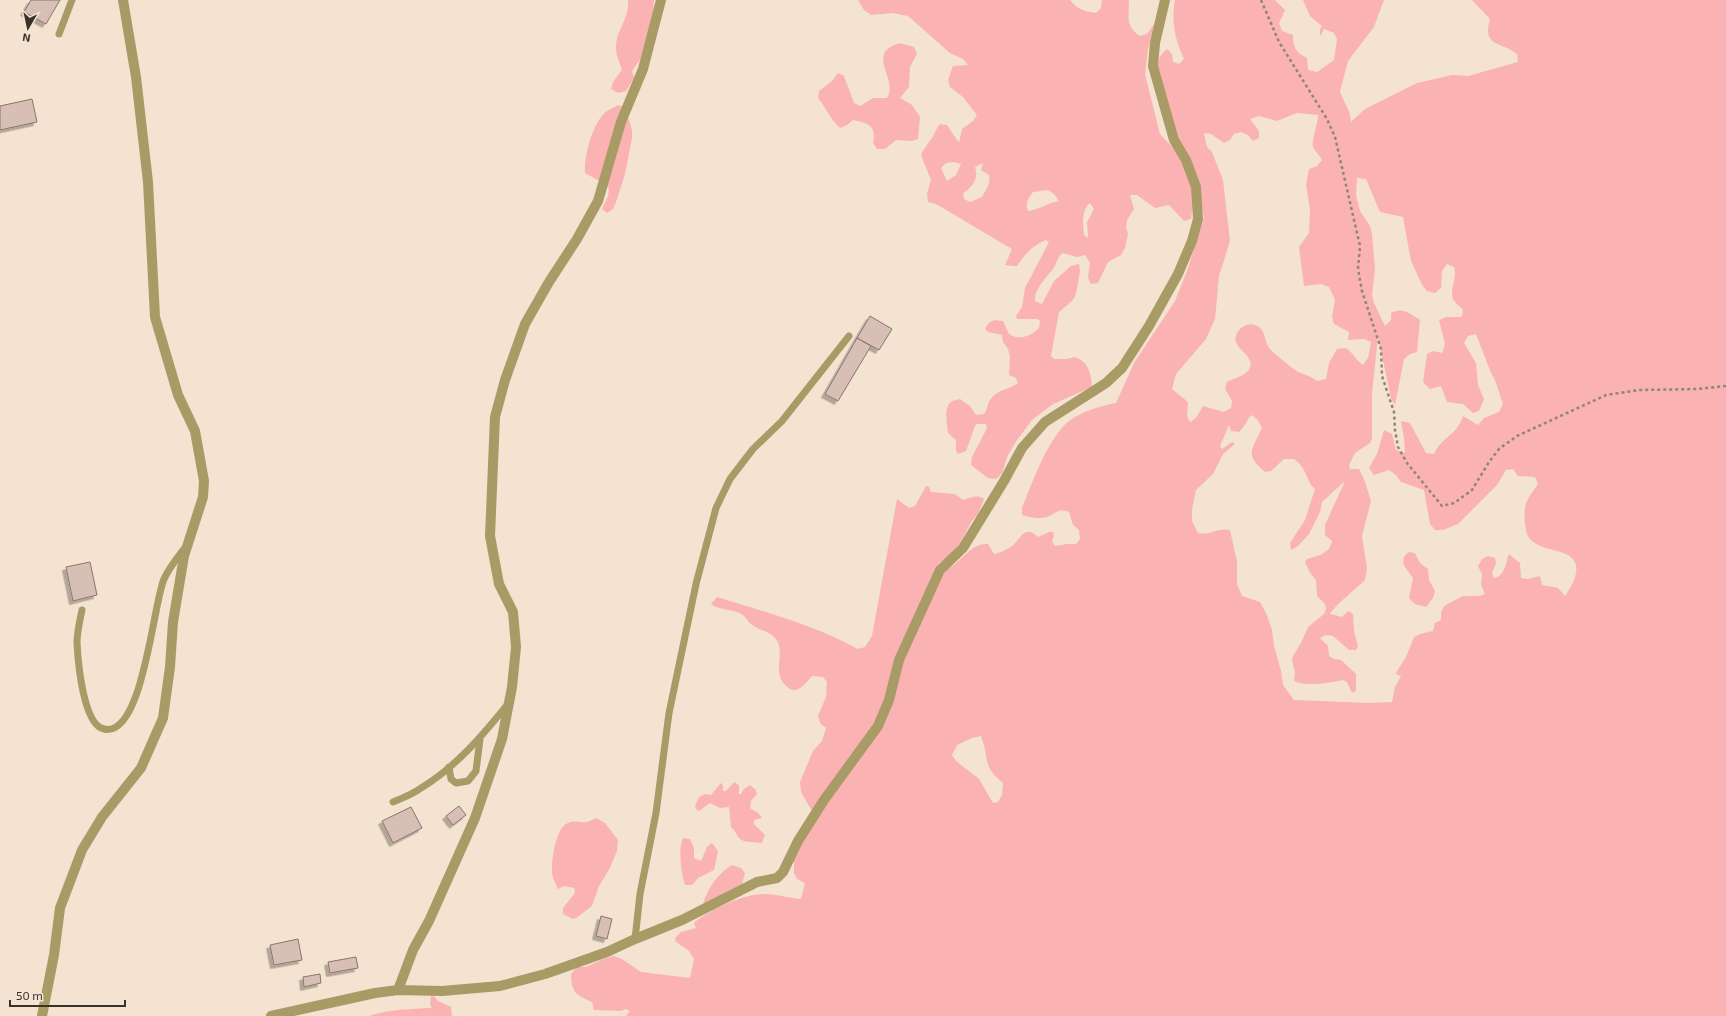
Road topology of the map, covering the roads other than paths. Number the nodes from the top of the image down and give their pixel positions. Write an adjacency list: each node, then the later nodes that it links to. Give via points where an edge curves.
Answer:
1 (72, 0): 5 (lane)
2 (123, 0): 7 (street, via 136,77 148,182 155,317 178,394 195,431 204,481 203,498)
3 (660, 0): 9 (street, via 643,69 621,122 598,202 524,324 504,380 495,417 490,536 499,584 513,612 516,647)
4 (1165, 0): 13 (street, via 1155,43 1153,66 1174,140 1186,160 1196,188 1198,219 1178,274 1149,326 1122,368 1106,383 1046,422 1022,448 963,548 940,570 899,660 889,700 878,726 824,800 798,841 783,872 777,878 757,882 682,920)
5 (60, 34)
6 (849, 336): 13 (lane, via 782,421 753,449 730,479 716,508 696,584 670,713)
7 (189, 542): 8 (lane, via 164,580 156,607 144,675 126,718 113,729 103,730 93,722 87,709 77,641); 15 (street, via 184,556 173,622 163,718 141,768 102,817 82,850 60,908)
8 (82, 610)
9 (508, 704): 10 (lane); 14 (street, via 502,738 475,818 429,921 413,950)
10 (480, 738): 11 (lane); 11 (lane, via 476,771 468,781 456,783 451,779)
11 (449, 767): 12 (lane, via 421,789)
12 (393, 802)
13 (635, 939): 14 (street, via 545,974 500,986 442,991)
14 (398, 990): 16 (street)
15 (42, 1016)
16 (271, 1016)

